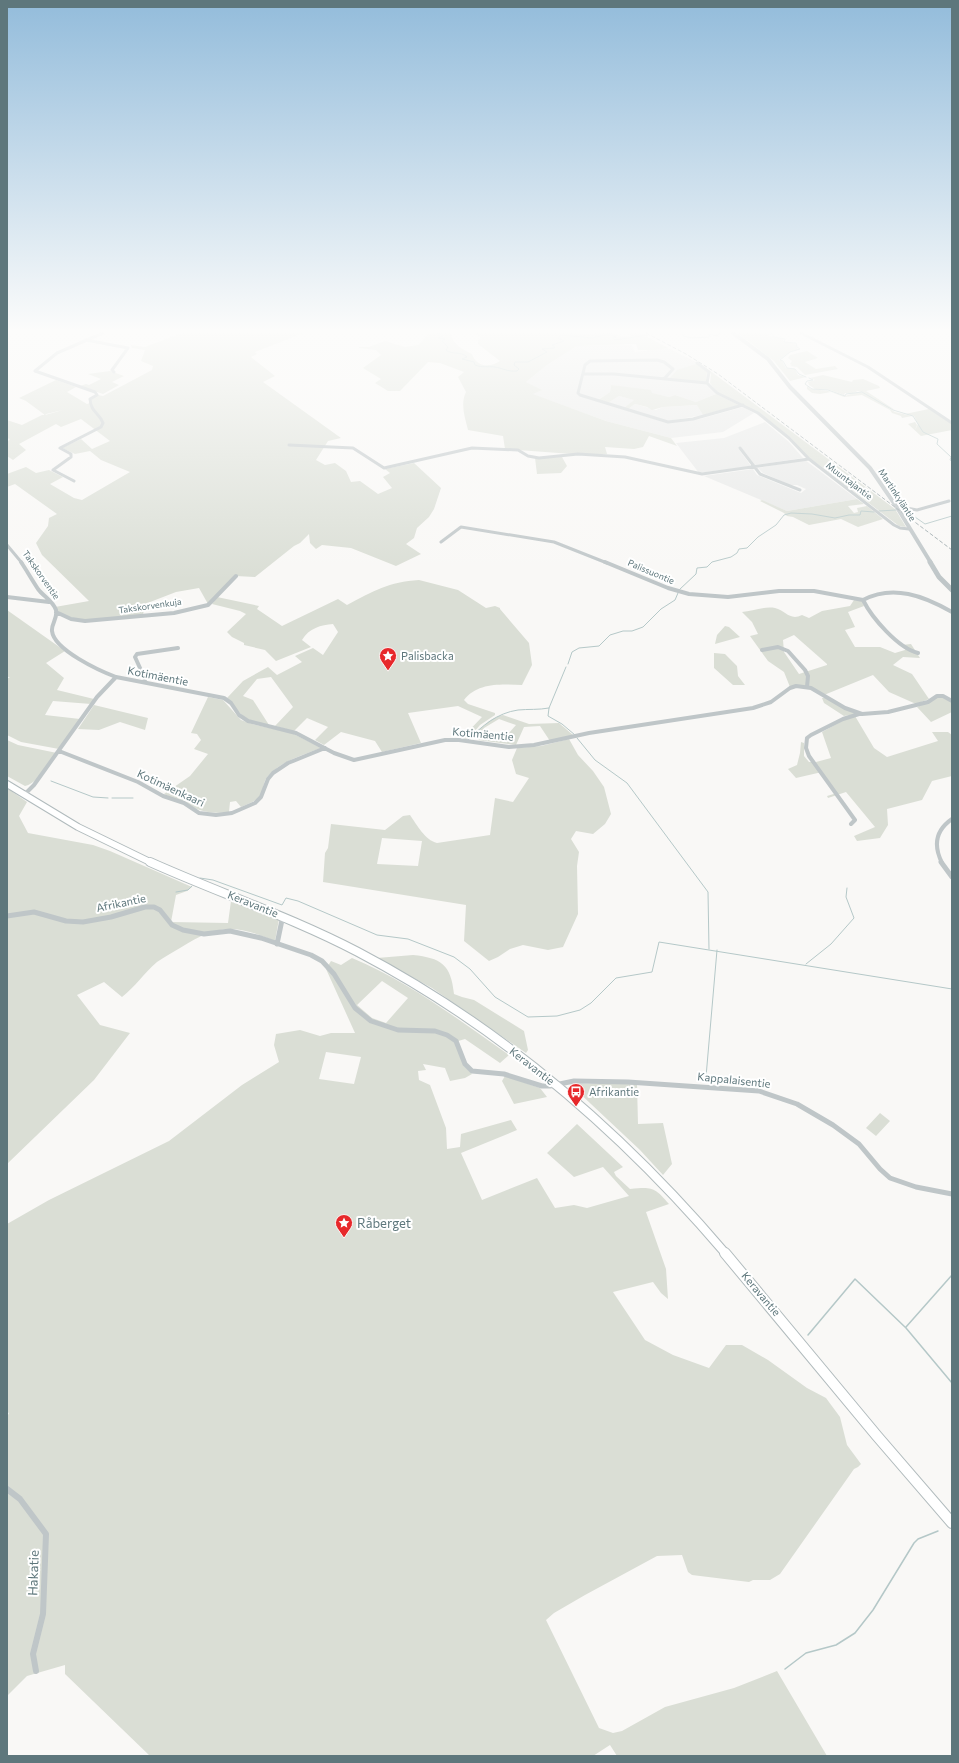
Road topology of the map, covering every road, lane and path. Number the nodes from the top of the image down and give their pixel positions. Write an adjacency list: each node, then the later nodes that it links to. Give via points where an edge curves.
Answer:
1 (97, 415): 12 (street, via 101,417 101,427 60,449 71,457 53,470)
2 (646, 415): 3 (street, via 668,422)
3 (706, 415)
4 (761, 415): 10 (street, Muuntajantie, via 785,434)
5 (818, 415): 15 (street, Martinkyläntie, via 870,468)
6 (942, 415): 7 (street)
7 (952, 422)
8 (289, 445): 11 (street, via 353,448 383,468 472,448 518,450 528,456 539,458 578,454 625,457 698,474)
9 (740, 448): 11 (street)
10 (808, 459): 11 (street); 16 (street, Muuntajantie, via 894,525)
11 (754, 467): 13 (street, via 760,474)
12 (74, 481)
13 (800, 490)
14 (949, 501): 15 (street, via 932,508 917,510)
15 (896, 506): 16 (street, Martinkyläntie)
16 (910, 529): 20 (street, Martinkyläntie, via 939,577)
17 (441, 542): 22 (street, Palissuontie, via 461,527 554,542 688,594 728,597 779,591 814,591)
18 (7, 545): 23 (street, Takskorventie, via 18,556 24,569)
19 (236, 576): 24 (street, Takskorvenkuja, via 208,605 174,612 84,621 71,619)
20 (952, 590)
21 (7, 597): 23 (street)
22 (864, 600): 25 (street, via 884,592 899,593 927,600); 28 (street, via 867,607 900,645)
23 (49, 602): 24 (street, Takskorventie)
24 (56, 612): 29 (street, Takskorventie, via 52,632 58,643 99,671)
25 (952, 612)
26 (178, 648): 30 (street, via 136,654)
27 (762, 650): 31 (street, via 778,647 788,651 805,670 808,676)
28 (918, 653)
29 (116, 677): 30 (street, Kotimäentie); 35 (street, Kotimäentie, via 98,697)
30 (144, 682): 34 (street, Kotimäentie, via 224,698 248,721 288,730)
31 (807, 687): 33 (street, via 845,708); 34 (street, Kotimäentie, via 790,688 771,702 754,708 590,733 534,746 509,747 445,740 354,760)
32 (952, 700): 33 (street, via 937,696 928,702 888,712)
33 (862, 714): 39 (street, via 843,719 807,738 806,748 809,756 855,820)
34 (325, 748): 35 (street, Kotimäenkaari, via 288,763 273,773 255,804 232,813 216,815 196,811 138,782)
35 (59, 751): 37 (street, Kotimäentie)
36 (7, 784): 37 (main road, Keravantie)
37 (24, 795): 42 (main road, Keravantie, via 127,852)
38 (952, 820): 40 (street, via 942,826 936,846 942,864)
39 (851, 824)
40 (952, 877)
41 (7, 916): 43 (street, Afrikantie, via 34,912 60,921 77,922 115,916 148,906 162,911 171,925 178,928 206,936 229,931 245,933)
42 (285, 917): 43 (street, via 282,920); 44 (main road, Keravantie, via 354,950 427,992 510,1048)
43 (277, 944): 44 (street, Afrikantie, via 323,962 350,1003 369,1020 400,1030 444,1033 456,1042 465,1064 475,1072 504,1074 542,1086)
44 (556, 1085): 45 (street, Kappalaisentie, via 574,1081 662,1083 759,1091 778,1095 855,1140 890,1177); 47 (main road, Keravantie, via 646,1166 713,1238)
45 (952, 1194)
46 (7, 1489): 48 (street, Hakatie, via 20,1499 46,1534 43,1614 34,1654)
47 (952, 1523)
48 (36, 1671)

